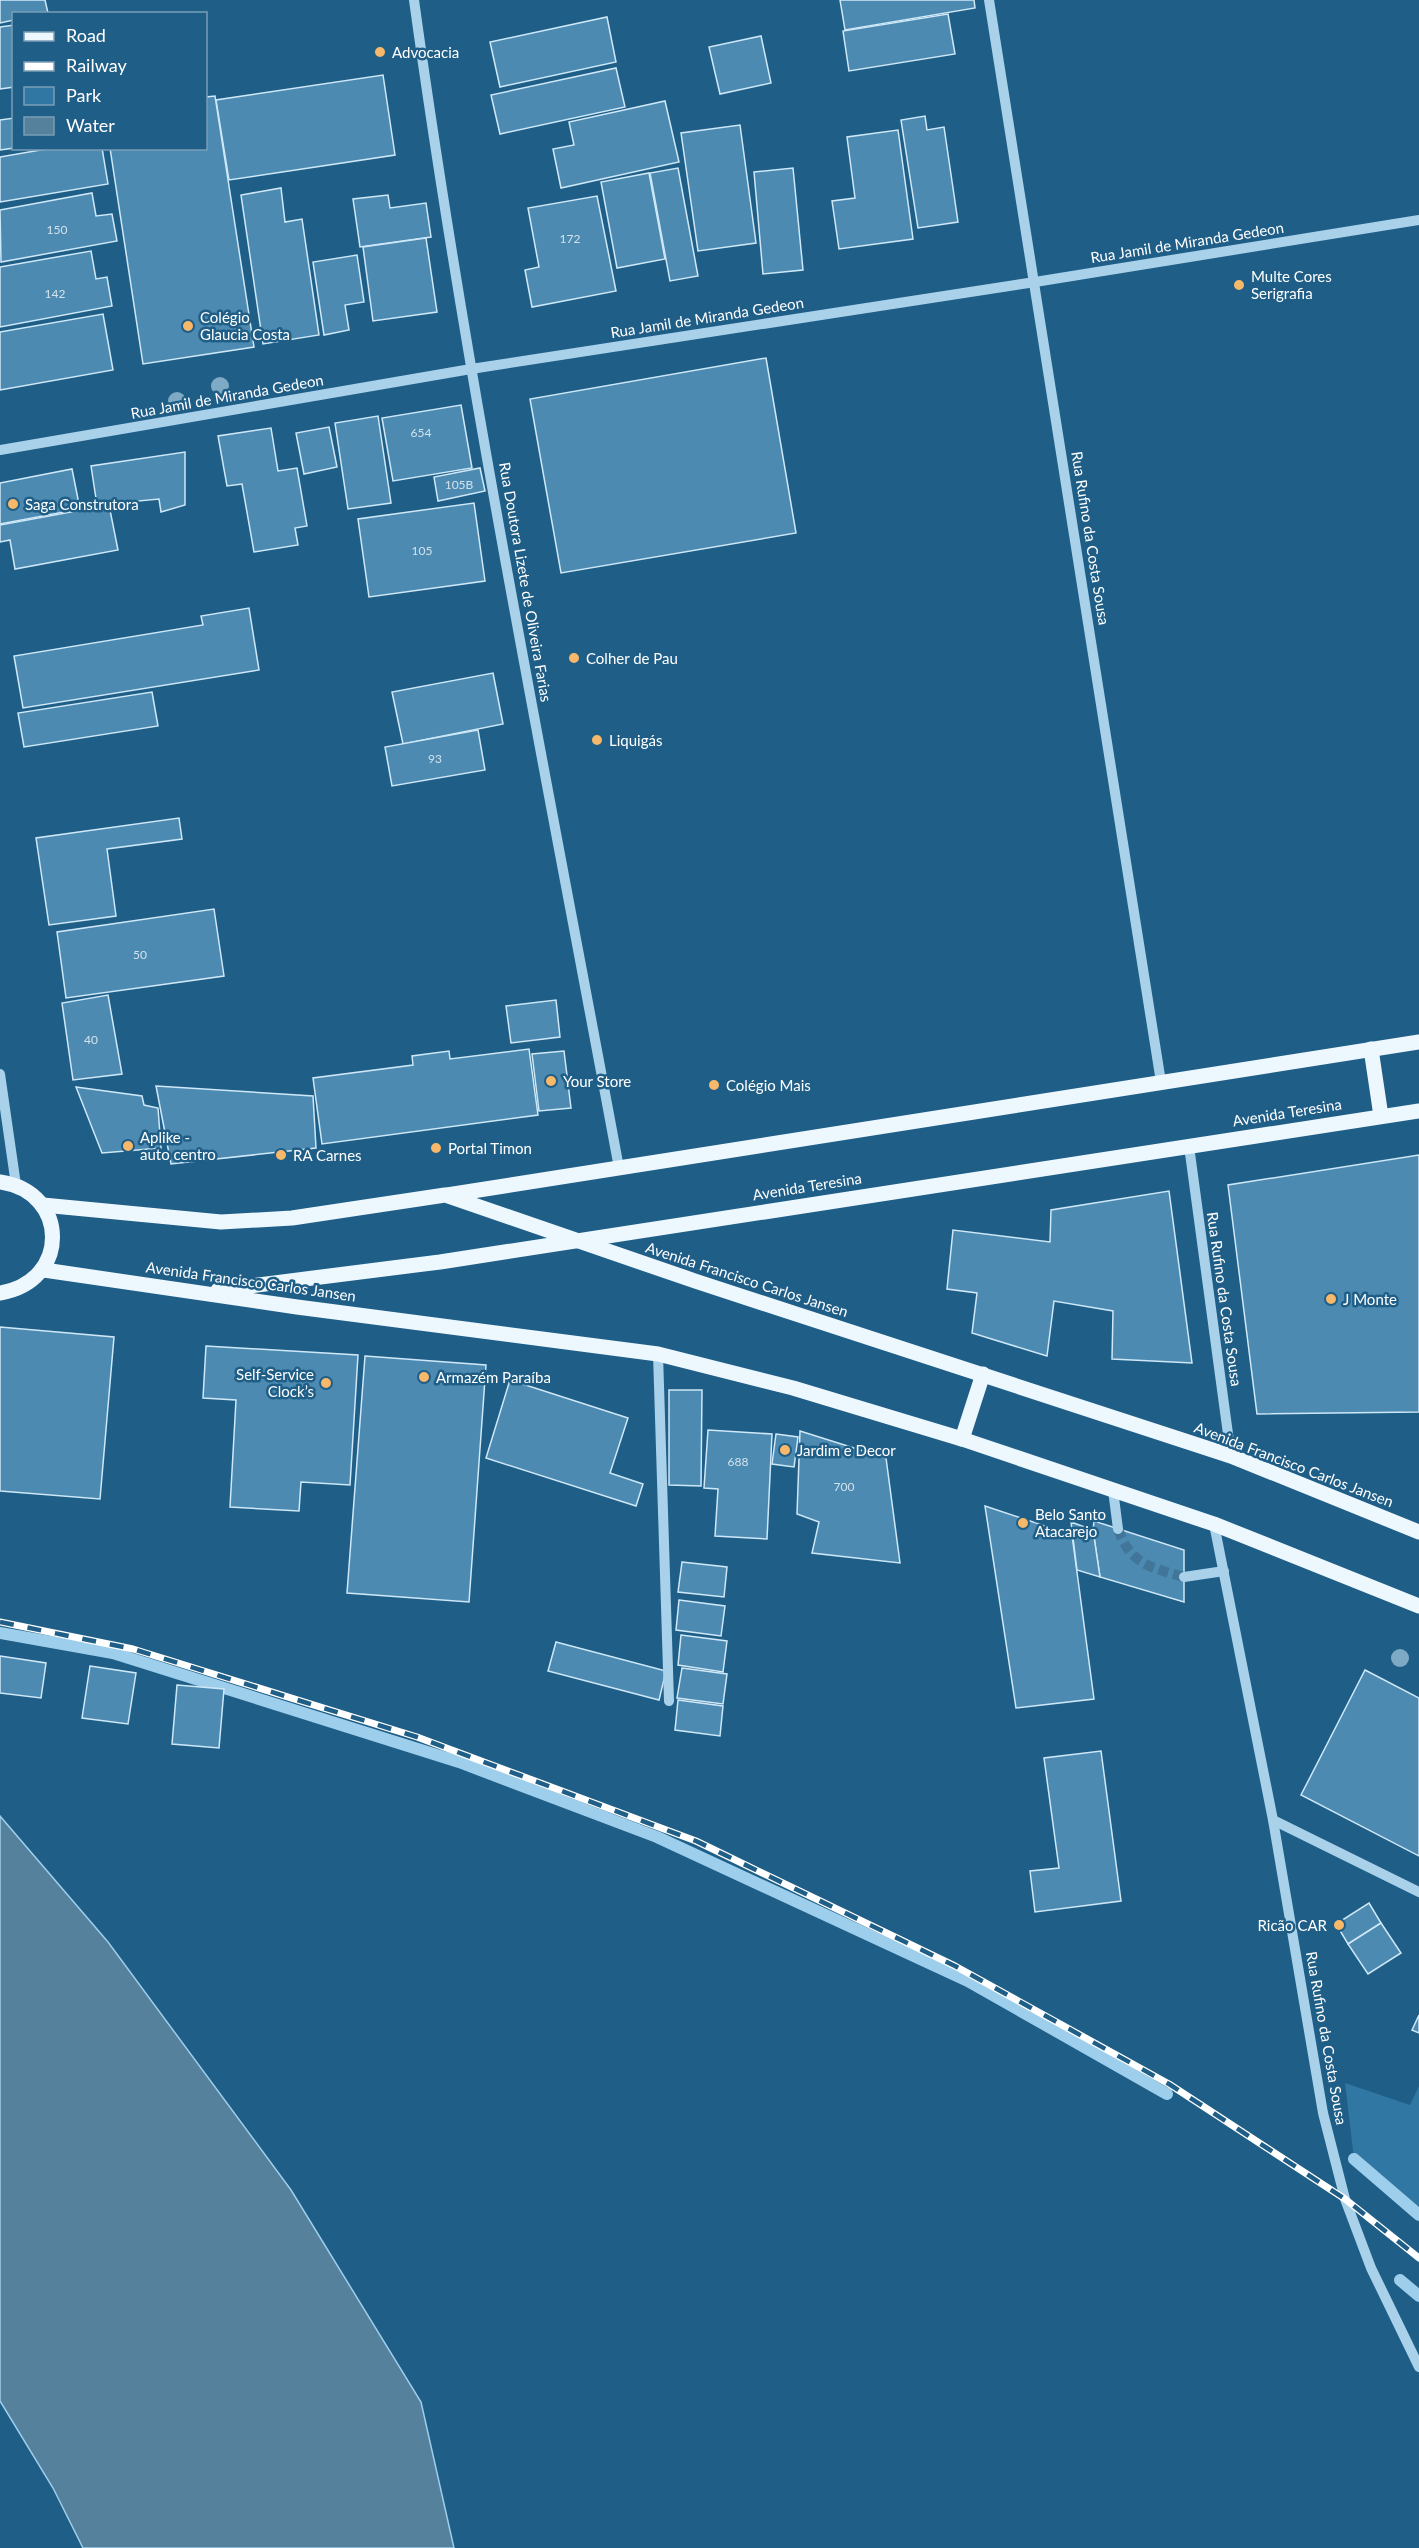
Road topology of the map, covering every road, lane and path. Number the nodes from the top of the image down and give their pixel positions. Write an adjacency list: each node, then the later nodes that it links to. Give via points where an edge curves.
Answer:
1 (414, 0): 5 (street, Rua Doutora Lizete de Oliveira Farias)
2 (989, 0): 4 (street, Rua Rufino da Costa Sousa)
3 (1419, 220): 4 (street, Rua Jamil de Miranda Gedeon)
4 (1035, 282): 5 (street, Rua Jamil de Miranda Gedeon); 10 (street, Rua Rufino da Costa Sousa)
5 (471, 369): 6 (street, Rua Jamil de Miranda Gedeon); 14 (street, Rua Doutora Lizete de Oliveira Farias)
6 (0, 450)
7 (1419, 1042): 8 (main road)
8 (1371, 1049): 10 (main road); 12 (main road)
9 (0, 1074): 16 (street)
10 (1161, 1082): 14 (main road)
11 (1419, 1111): 12 (main road, Avenida Teresina)
12 (1381, 1116): 13 (main road, Avenida Teresina)
13 (1189, 1146): 19 (main road, Avenida Teresina); 26 (street, Rua Rufino da Costa Sousa)
14 (619, 1168): 17 (main road)
15 (0, 1182): 16 (main road)
16 (16, 1185): 18 (main road)
17 (445, 1196): 18 (main road, Avenida Francisco Carlos Jansen, via 292,1218 221,1222); 19 (main road, Avenida Francisco Carlos Jansen)
18 (43, 1205): 20 (main road, via 53,1237)
19 (577, 1241): 21 (main road, Avenida Teresina); 24 (main road, Avenida Francisco Carlos Jansen)
20 (44, 1270): 21 (main road, Avenida Francisco Carlos Jansen); 22 (main road, via 17,1290)
21 (200, 1292): 23 (main road, Avenida Francisco Carlos Jansen)
22 (0, 1293)
23 (658, 1354): 25 (main road, Avenida Francisco Carlos Jansen, via 793,1388); 34 (street)
24 (983, 1374): 25 (main road); 26 (main road, Avenida Francisco Carlos Jansen)
25 (962, 1440): 27 (main road, Avenida Francisco Carlos Jansen)
26 (1231, 1456): 30 (main road, Avenida Francisco Carlos Jansen)
27 (1113, 1490): 28 (main road, Avenida Francisco Carlos Jansen); 29 (street)
28 (1214, 1524): 31 (street, Rua Rufino da Costa Sousa); 33 (main road, Avenida Francisco Carlos Jansen)
29 (1118, 1529)
30 (1419, 1532)
31 (1224, 1571): 32 (street); 35 (street, Rua Rufino da Costa Sousa)
32 (1184, 1577)
33 (1419, 1606)
34 (669, 1701)
35 (1273, 1820): 36 (street); 37 (street, Rua Rufino da Costa Sousa, via 1323,2113 1345,2199 1371,2268)
36 (1419, 1892)
37 (1419, 2367)

